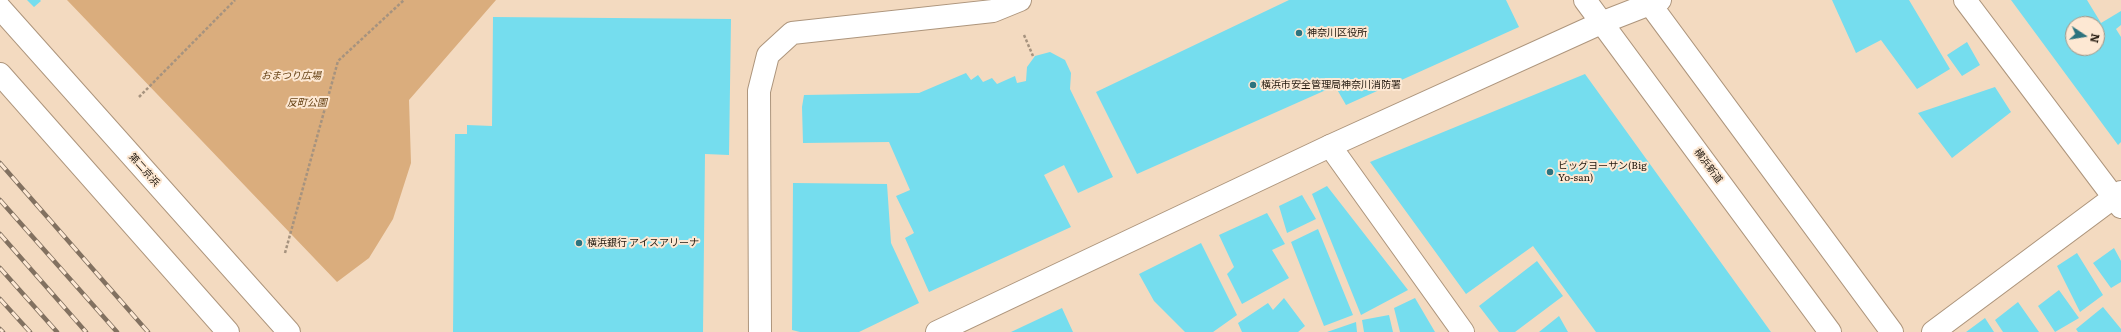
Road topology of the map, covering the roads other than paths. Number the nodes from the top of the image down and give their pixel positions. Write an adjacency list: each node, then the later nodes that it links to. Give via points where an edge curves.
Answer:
1 (1020, 0): 12 (main road, via 993,11 792,33 768,54 759,91)
2 (1586, 0): 6 (main road, 横浜新道)
3 (1965, 0): 9 (main road)
4 (1652, 1): 6 (main road); 16 (main road)
5 (0, 8): 11 (main road, 第二京浜)
6 (1602, 23): 8 (main road); 15 (main road, 横浜新道)
7 (0, 74): 10 (main road)
8 (1330, 146): 13 (main road); 14 (main road)
9 (2119, 199): 17 (main road)
10 (228, 332)
11 (288, 332)
12 (760, 332)
13 (937, 332)
14 (1463, 332)
15 (1830, 332)
16 (1892, 332)
17 (1934, 332)

